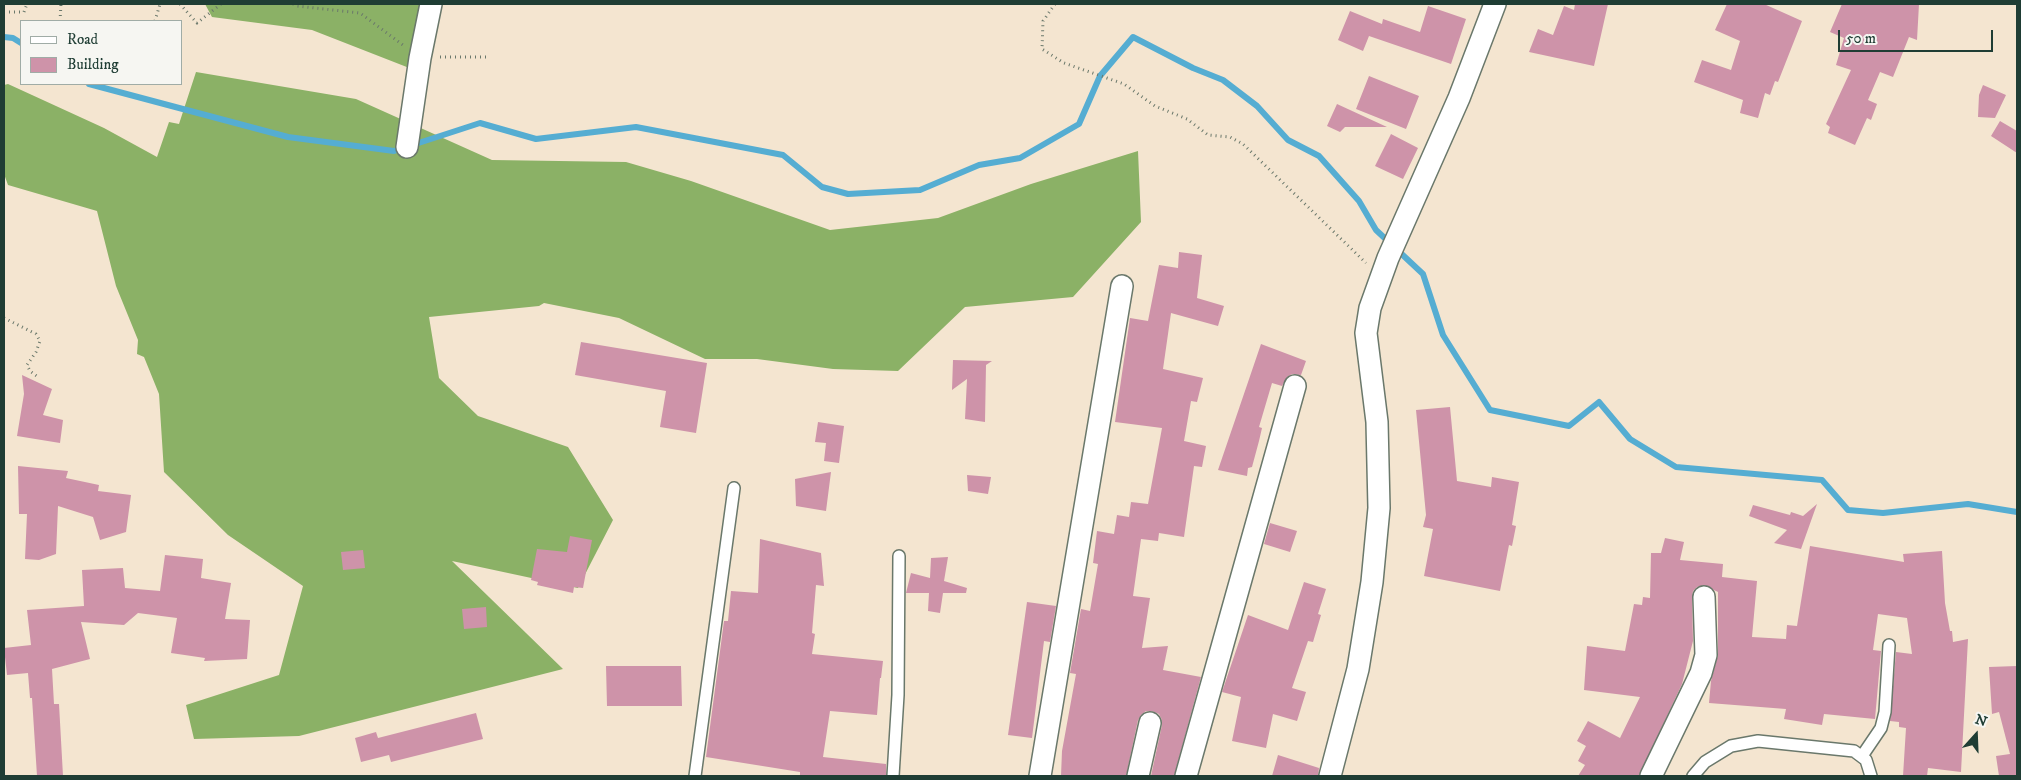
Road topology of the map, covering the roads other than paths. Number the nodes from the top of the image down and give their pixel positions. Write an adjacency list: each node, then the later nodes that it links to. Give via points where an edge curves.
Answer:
1 (431, 4): 3 (street)
2 (1496, 4): 17 (street, via 1370,308 1366,333 1377,422 1379,508 1372,582 1358,669)
3 (407, 147)
4 (1122, 286): 14 (street)
5 (1295, 386): 16 (street)
6 (734, 488): 12 (lane)
7 (899, 556): 13 (lane, via 898,695)
8 (1704, 597): 18 (street, via 1706,655 1701,674)
9 (1889, 645): 11 (lane, via 1885,712 1881,728)
10 (1150, 723): 15 (street)
11 (1862, 756): 19 (lane, via 1841,749 1758,741 1731,746 1706,762); 20 (lane)
12 (695, 776)
13 (892, 776)
14 (1040, 776)
15 (1138, 776)
16 (1186, 776)
17 (1330, 776)
18 (1652, 776)
19 (1693, 776)
20 (1871, 776)

